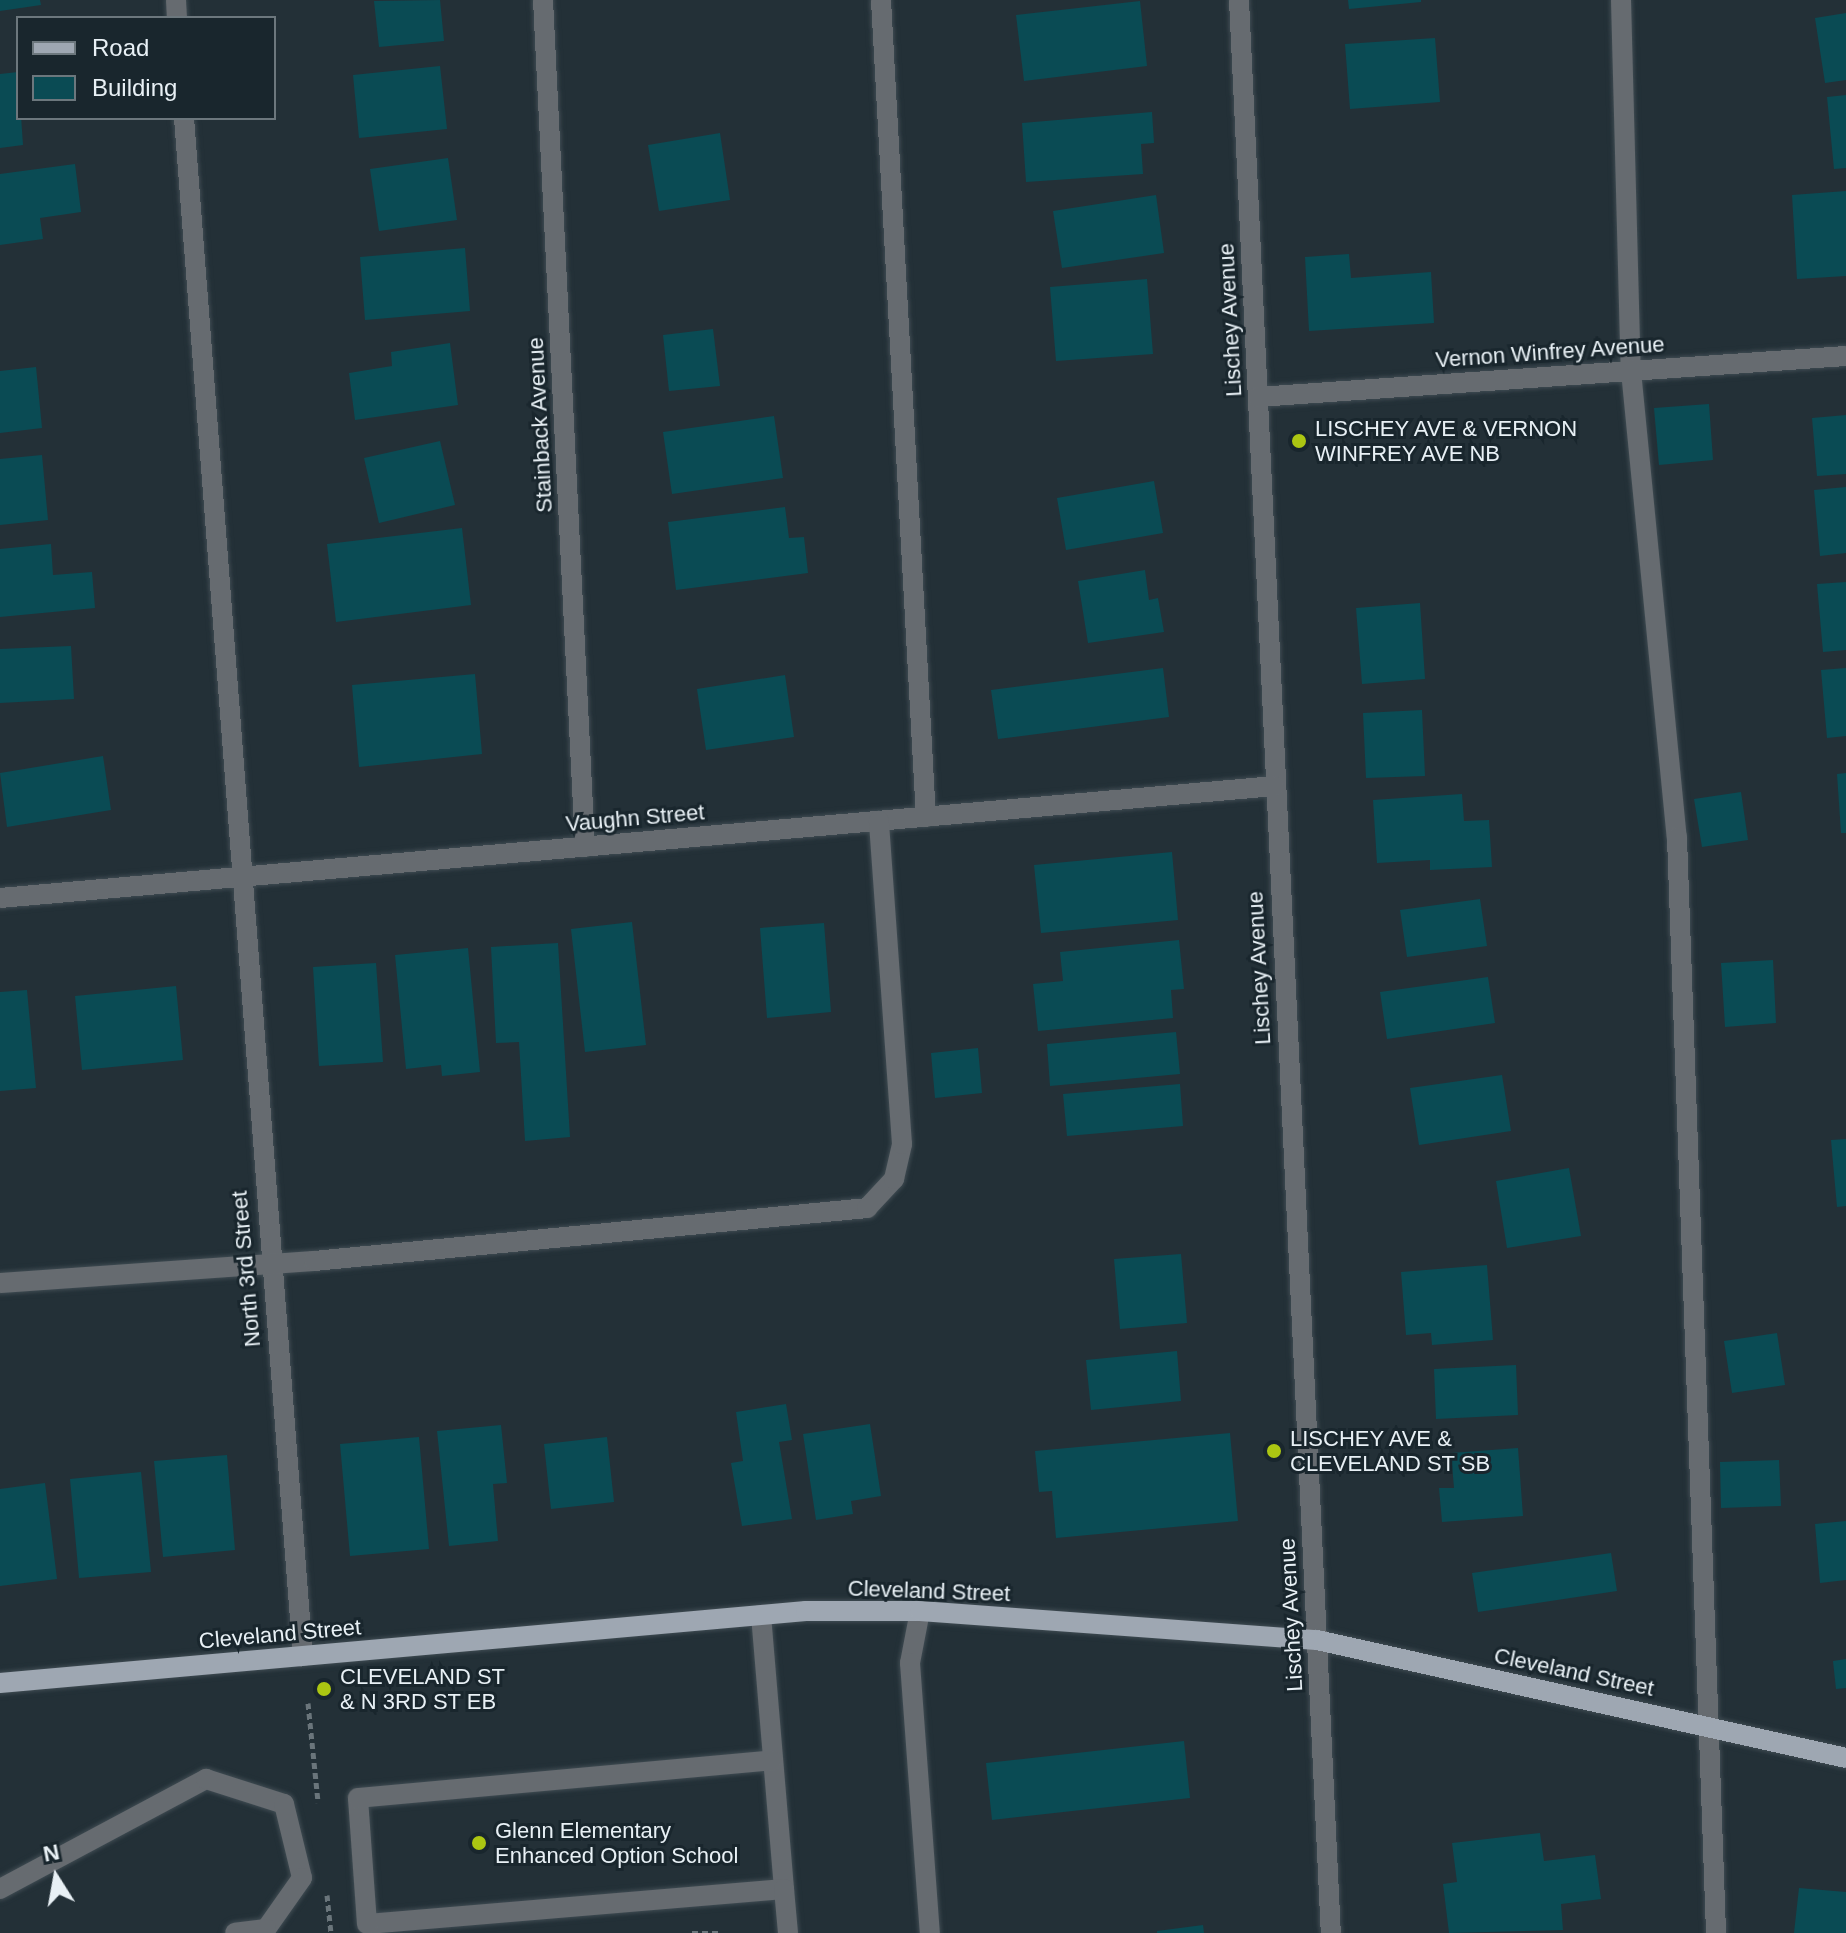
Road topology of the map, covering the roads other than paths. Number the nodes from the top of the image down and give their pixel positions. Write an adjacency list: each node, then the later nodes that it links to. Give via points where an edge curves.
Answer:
1 (543, 0): 12 (street, Stainback Avenue)
2 (881, 0): 10 (street)
3 (1239, 0): 8 (street, Lischey Avenue)
4 (1621, 0): 7 (street)
5 (184, 120): 13 (street, North 3rd Street)
6 (1846, 356): 7 (street, Vernon Winfrey Avenue)
7 (1631, 371): 8 (street, Vernon Winfrey Avenue); 22 (street, via 1677,837)
8 (1258, 397): 9 (street, Lischey Avenue)
9 (1274, 786): 10 (street, Vaughn Street); 19 (street, Lischey Avenue)
10 (926, 817): 11 (street, Vaughn Street)
11 (879, 821): 12 (street, Vaughn Street); 15 (street, via 902,1144 883,1198 850,1214)
12 (585, 847): 13 (street, Vaughn Street)
13 (238, 877): 14 (street, Vaughn Street); 15 (street, North 3rd Street)
14 (0, 898)
15 (269, 1264): 16 (street); 20 (street, North 3rd Street)
16 (0, 1283)
17 (920, 1611): 18 (main road, Cleveland Street); 19 (main road, Cleveland Street); 29 (street, via 910,1663)
18 (761, 1615): 20 (main road, Cleveland Street); 24 (street)
19 (1317, 1640): 22 (main road, Cleveland Street); 30 (street, Lischey Avenue)
20 (303, 1656): 21 (main road, Cleveland Street)
21 (0, 1683)
22 (1707, 1726): 23 (main road, Cleveland Street); 31 (street)
23 (1846, 1758)
24 (772, 1760): 26 (street); 26 (street, via 358,1798 367,1924)
25 (0, 1889): 27 (street, via 206,1779 284,1804 302,1878 266,1929)
26 (784, 1889): 28 (street)
27 (235, 1933)
28 (788, 1933)
29 (930, 1933)
30 (1331, 1933)
31 (1716, 1933)

